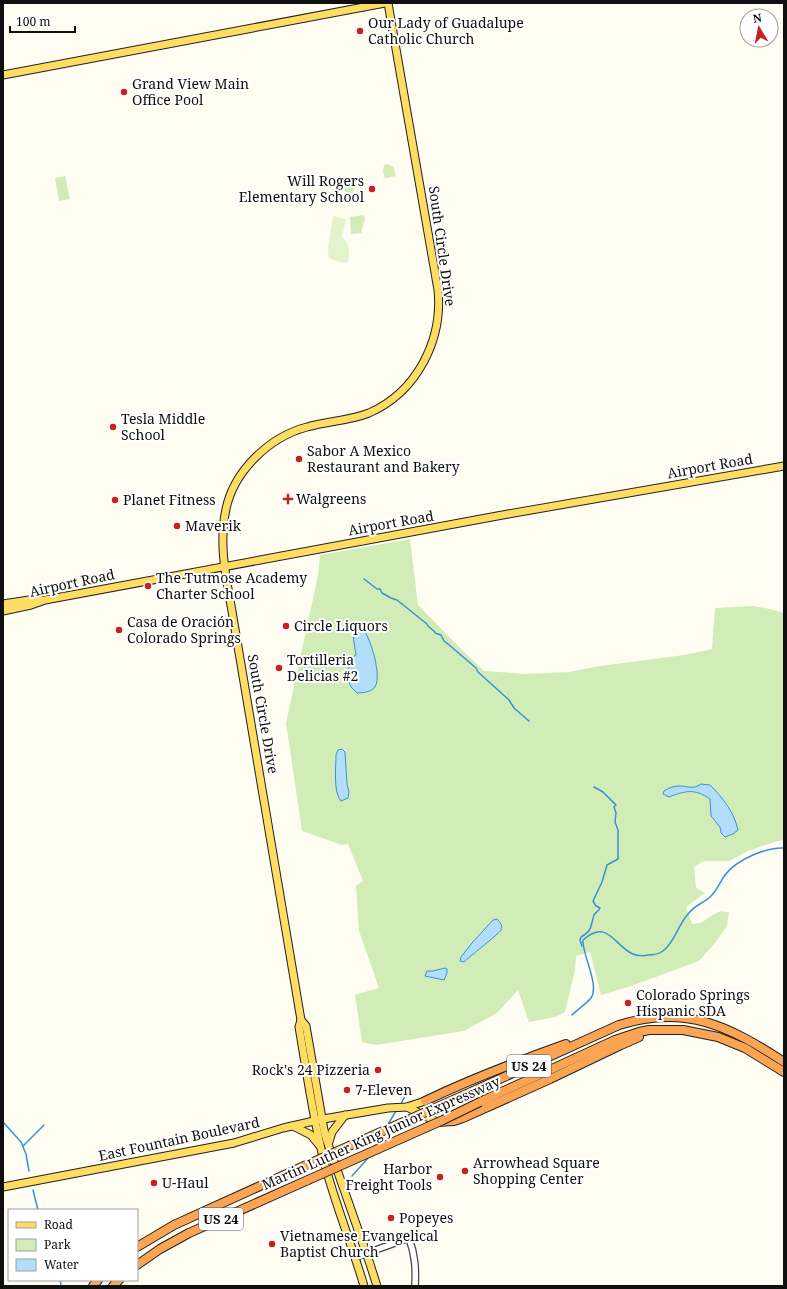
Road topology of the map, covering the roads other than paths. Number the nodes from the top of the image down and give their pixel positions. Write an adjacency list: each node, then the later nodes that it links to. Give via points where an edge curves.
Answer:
1 (387, 3): 2 (main road); 4 (main road, South Circle Drive, via 438,290 438,317 434,337 415,376 383,405 354,418 297,430 271,444 250,464 235,484 226,508 222,535)
2 (3, 75)
3 (784, 466): 4 (main road, Airport Road)
4 (224, 566): 5 (main road, Airport Road); 8 (main road, South Circle Drive)
5 (45, 600): 6 (main road); 7 (main road, Airport Road)
6 (3, 604)
7 (3, 611)
8 (301, 1020): 16 (main road, South Circle Drive, via 306,1026); 17 (main road, South Circle Drive, via 299,1028)
9 (663, 1029): 12 (highway, US 24, via 696,1032 724,1039 745,1048); 18 (highway, via 621,1044 463,1118 454,1121); 26 (highway, Martin Luther King Junior Expressway / US 24, bridge, via 640,1032 614,1040 179,1238)
10 (596, 1036): 11 (highway, US 24, via 640,1019 682,1017 734,1032); 13 (highway, via 514,1062 445,1092); 23 (highway, Martin Luther King Junior Expressway / US 24, bridge, via 174,1225)
11 (784, 1062)
12 (784, 1072)
13 (427, 1105): 14 (main road, East Fountain Boulevard)
14 (409, 1109): 15 (main road, East Fountain Boulevard, via 388,1108); 18 (main road, East Fountain Boulevard)
15 (345, 1115): 16 (main road, East Fountain Boulevard); 20 (main road, via 332,1132)
16 (323, 1119): 17 (main road, East Fountain Boulevard); 20 (main road, South Circle Drive)
17 (315, 1121): 19 (main road, East Fountain Boulevard); 21 (main road, South Circle Drive)
18 (435, 1121)
19 (293, 1126): 21 (main road, via 310,1135); 22 (main road, East Fountain Boulevard, via 234,1143)
20 (329, 1147): 24 (main road, South Circle Drive)
21 (321, 1149): 25 (main road, South Circle Drive)
22 (3, 1187)
23 (138, 1246)
24 (366, 1253): 25 (street); 28 (main road, South Circle Drive); 29 (street, via 410,1238 416,1271)
25 (356, 1257): 27 (main road, South Circle Drive)
26 (138, 1264)
27 (364, 1286)
28 (377, 1286)
29 (415, 1286)

